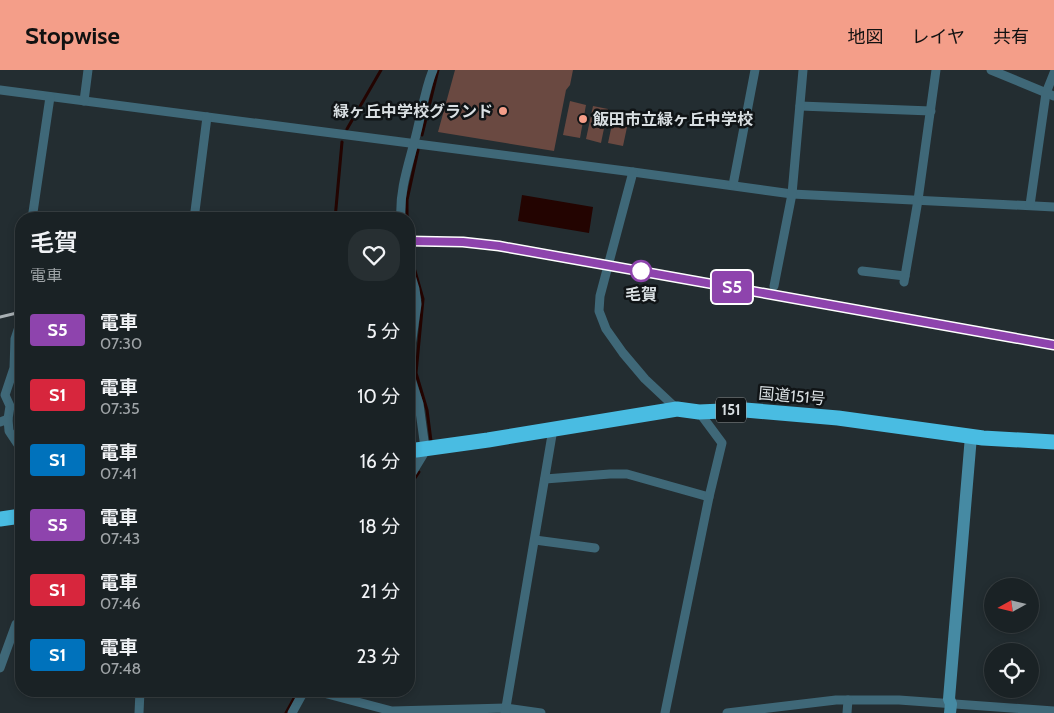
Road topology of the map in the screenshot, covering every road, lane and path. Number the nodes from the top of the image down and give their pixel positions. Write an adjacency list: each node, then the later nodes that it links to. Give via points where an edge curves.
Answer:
1 (88, 70): 11 (street)
2 (433, 70): 15 (street)
3 (756, 70): 17 (street)
4 (803, 70): 12 (street)
5 (936, 70): 13 (street)
6 (991, 70): 9 (street)
7 (1054, 73): 9 (street)
8 (0, 90): 10 (street)
9 (1050, 95): 20 (street)
10 (50, 97): 11 (street); 22 (street)
11 (84, 100): 14 (street)
12 (800, 106): 13 (street); 18 (street)
13 (931, 111): 19 (street)
14 (207, 116): 15 (street); 23 (street)
15 (414, 144): 16 (street); 24 (street, via 404,178)
16 (633, 172): 17 (street); 29 (street, via 600,296 599,311 606,329 623,353 645,380)
17 (734, 186): 18 (street)
18 (792, 194): 19 (street); 26 (street)
19 (918, 200): 20 (street); 25 (street, via 904,279)
20 (1030, 205): 21 (street)
21 (1054, 207)
22 (33, 212)
23 (195, 212)
24 (401, 212)
25 (862, 271)
26 (774, 286)
27 (15, 354): 31 (street, via 5,395 10,406)
28 (415, 394): 36 (street)
29 (677, 409): 30 (highway, 国道151号 / 151); 32 (highway, 国道151号 / 151)
30 (699, 412): 33 (highway, 国道151号 / 151, via 744,410 838,418); 40 (street, via 722,443)
31 (4, 420): 34 (street)
32 (553, 429): 36 (highway, 国道151号 / 151); 39 (street)
33 (971, 436): 35 (highway, 国道151号 / 151); 51 (street, via 949,699)
34 (15, 440)
35 (1054, 442)
36 (425, 448): 37 (highway, 国道151号 / 151); 38 (street)
37 (415, 450)
38 (415, 468)
39 (545, 479): 40 (street, via 627,474); 43 (street)
40 (709, 497): 58 (street)
41 (15, 517): 42 (highway)
42 (0, 520)
43 (535, 540): 44 (street); 52 (street)
44 (595, 548)
45 (15, 627): 46 (street)
46 (0, 668)
47 (140, 697): 55 (street)
48 (301, 697): 56 (street)
49 (337, 697): 53 (street)
50 (848, 700): 51 (street, via 900,700); 59 (street); 60 (street)
51 (951, 708): 54 (street)
52 (506, 710): 53 (street); 57 (street)
53 (386, 711)
54 (1054, 711)
55 (139, 713)
56 (292, 713)
57 (541, 713)
58 (665, 713)
59 (727, 713)
60 (847, 713)

